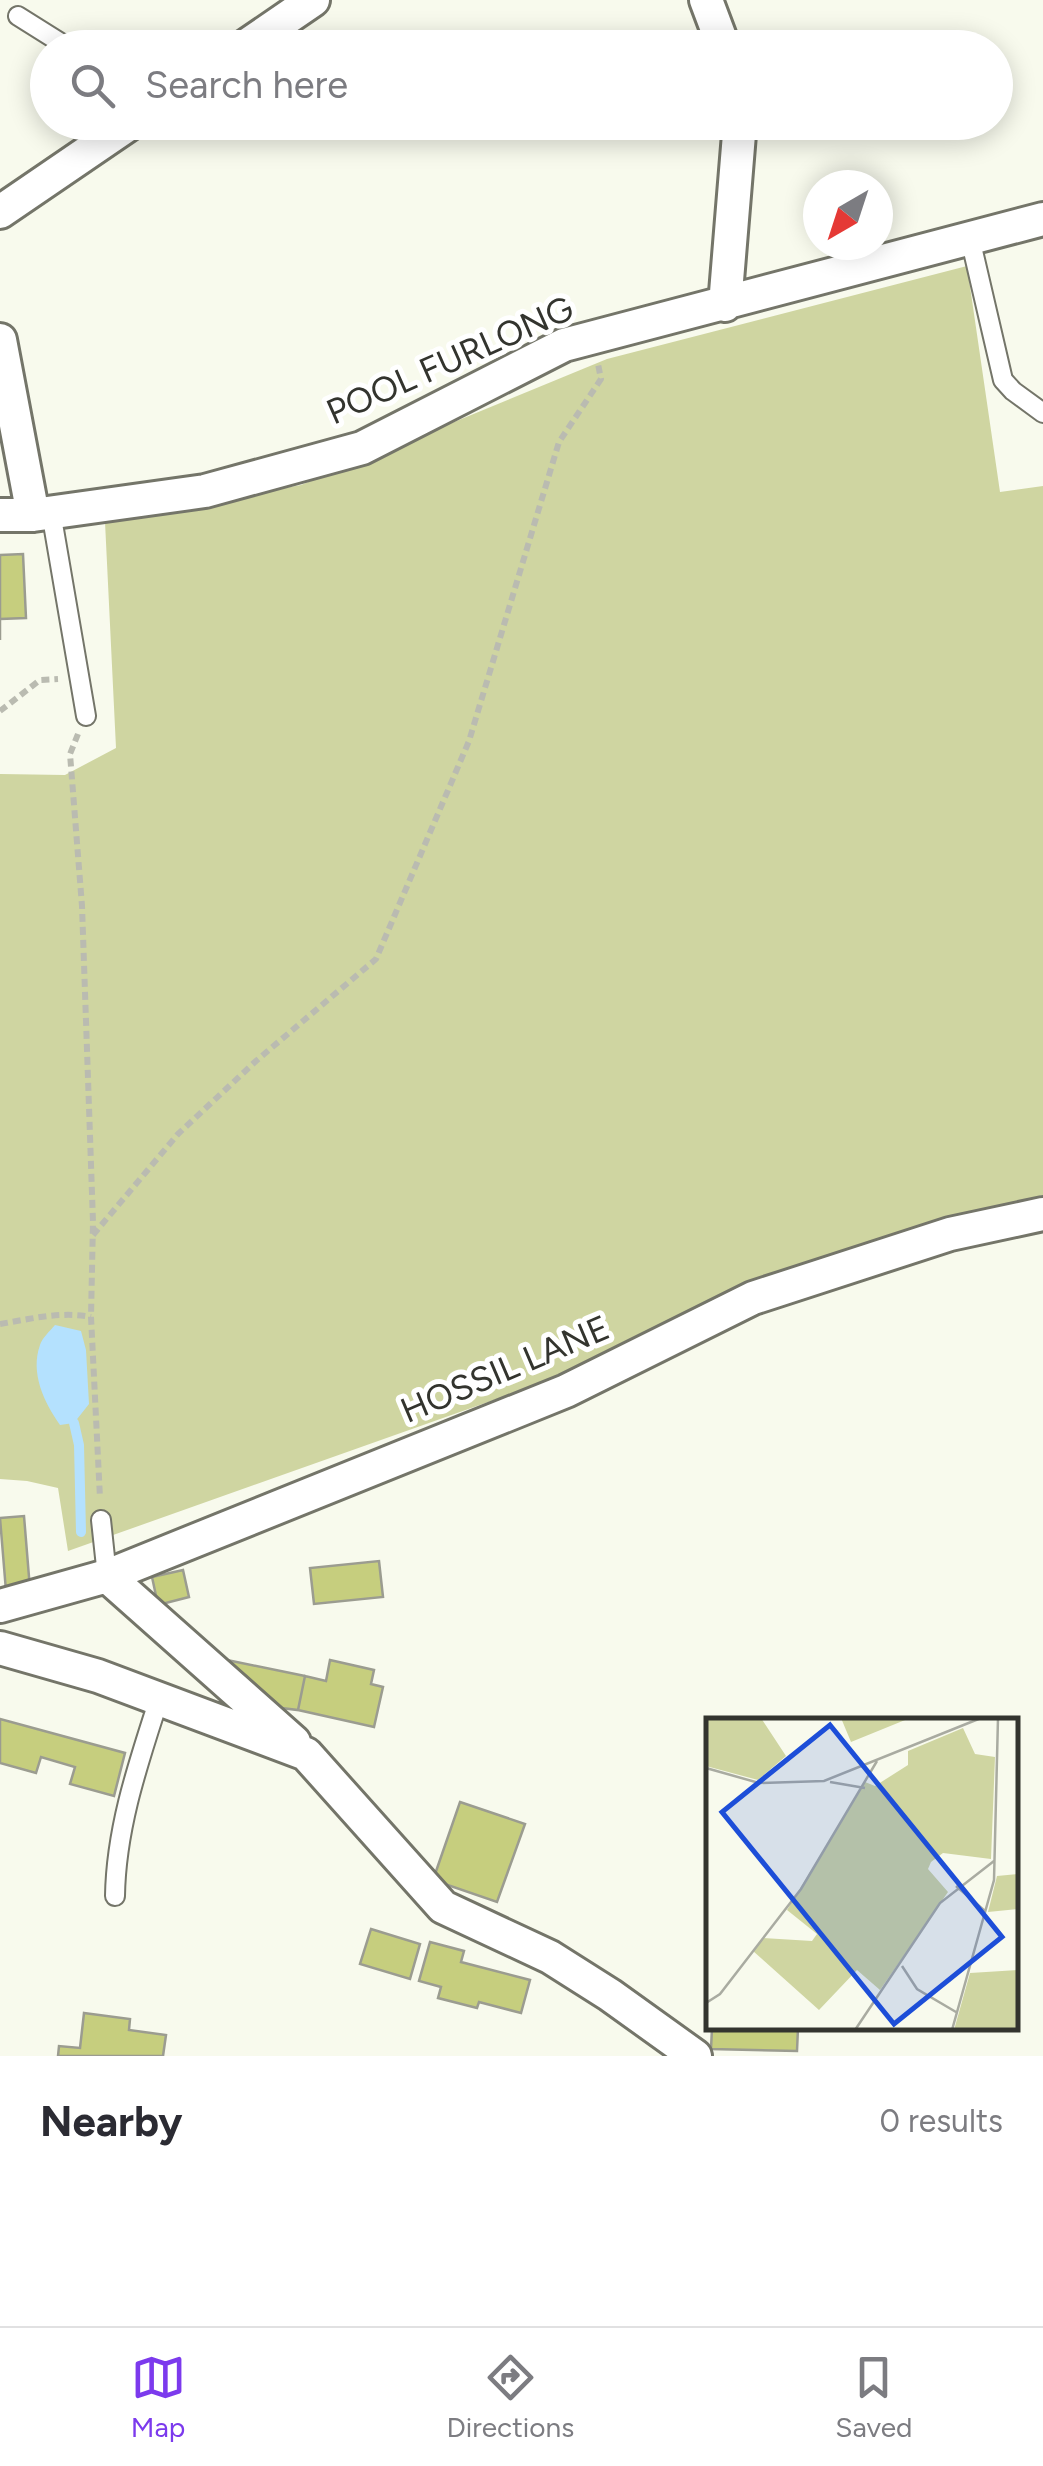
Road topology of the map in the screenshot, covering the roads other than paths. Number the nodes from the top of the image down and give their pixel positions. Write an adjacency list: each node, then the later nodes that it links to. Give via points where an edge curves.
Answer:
1 (313, 0): 5 (street)
2 (706, 0): 6 (street)
3 (18, 16): 4 (lane)
4 (40, 30)
5 (269, 30)
6 (717, 30)
7 (106, 140): 9 (street)
8 (739, 140): 12 (street)
9 (0, 212)
10 (1043, 219): 11 (street, POOL FURLONG)
11 (970, 238): 12 (street, POOL FURLONG); 14 (lane, via 1003,380)
12 (725, 304): 15 (street, POOL FURLONG, via 564,345 362,448 205,492)
13 (0, 340): 15 (street)
14 (1043, 412)
15 (42, 514): 16 (street, POOL FURLONG); 17 (lane)
16 (0, 515)
17 (86, 716)
18 (1043, 1214): 20 (street, HOSSIL LANE, via 950,1234 753,1298 566,1391)
19 (100, 1520): 20 (lane)
20 (106, 1576): 21 (street, HOSSIL LANE); 24 (street)
21 (0, 1606)
22 (0, 1648): 23 (street)
23 (160, 1699): 24 (street); 25 (lane, via 125,1807)
24 (306, 1754): 26 (street, via 443,1906 550,1957)
25 (114, 1896)
26 (695, 2056)

